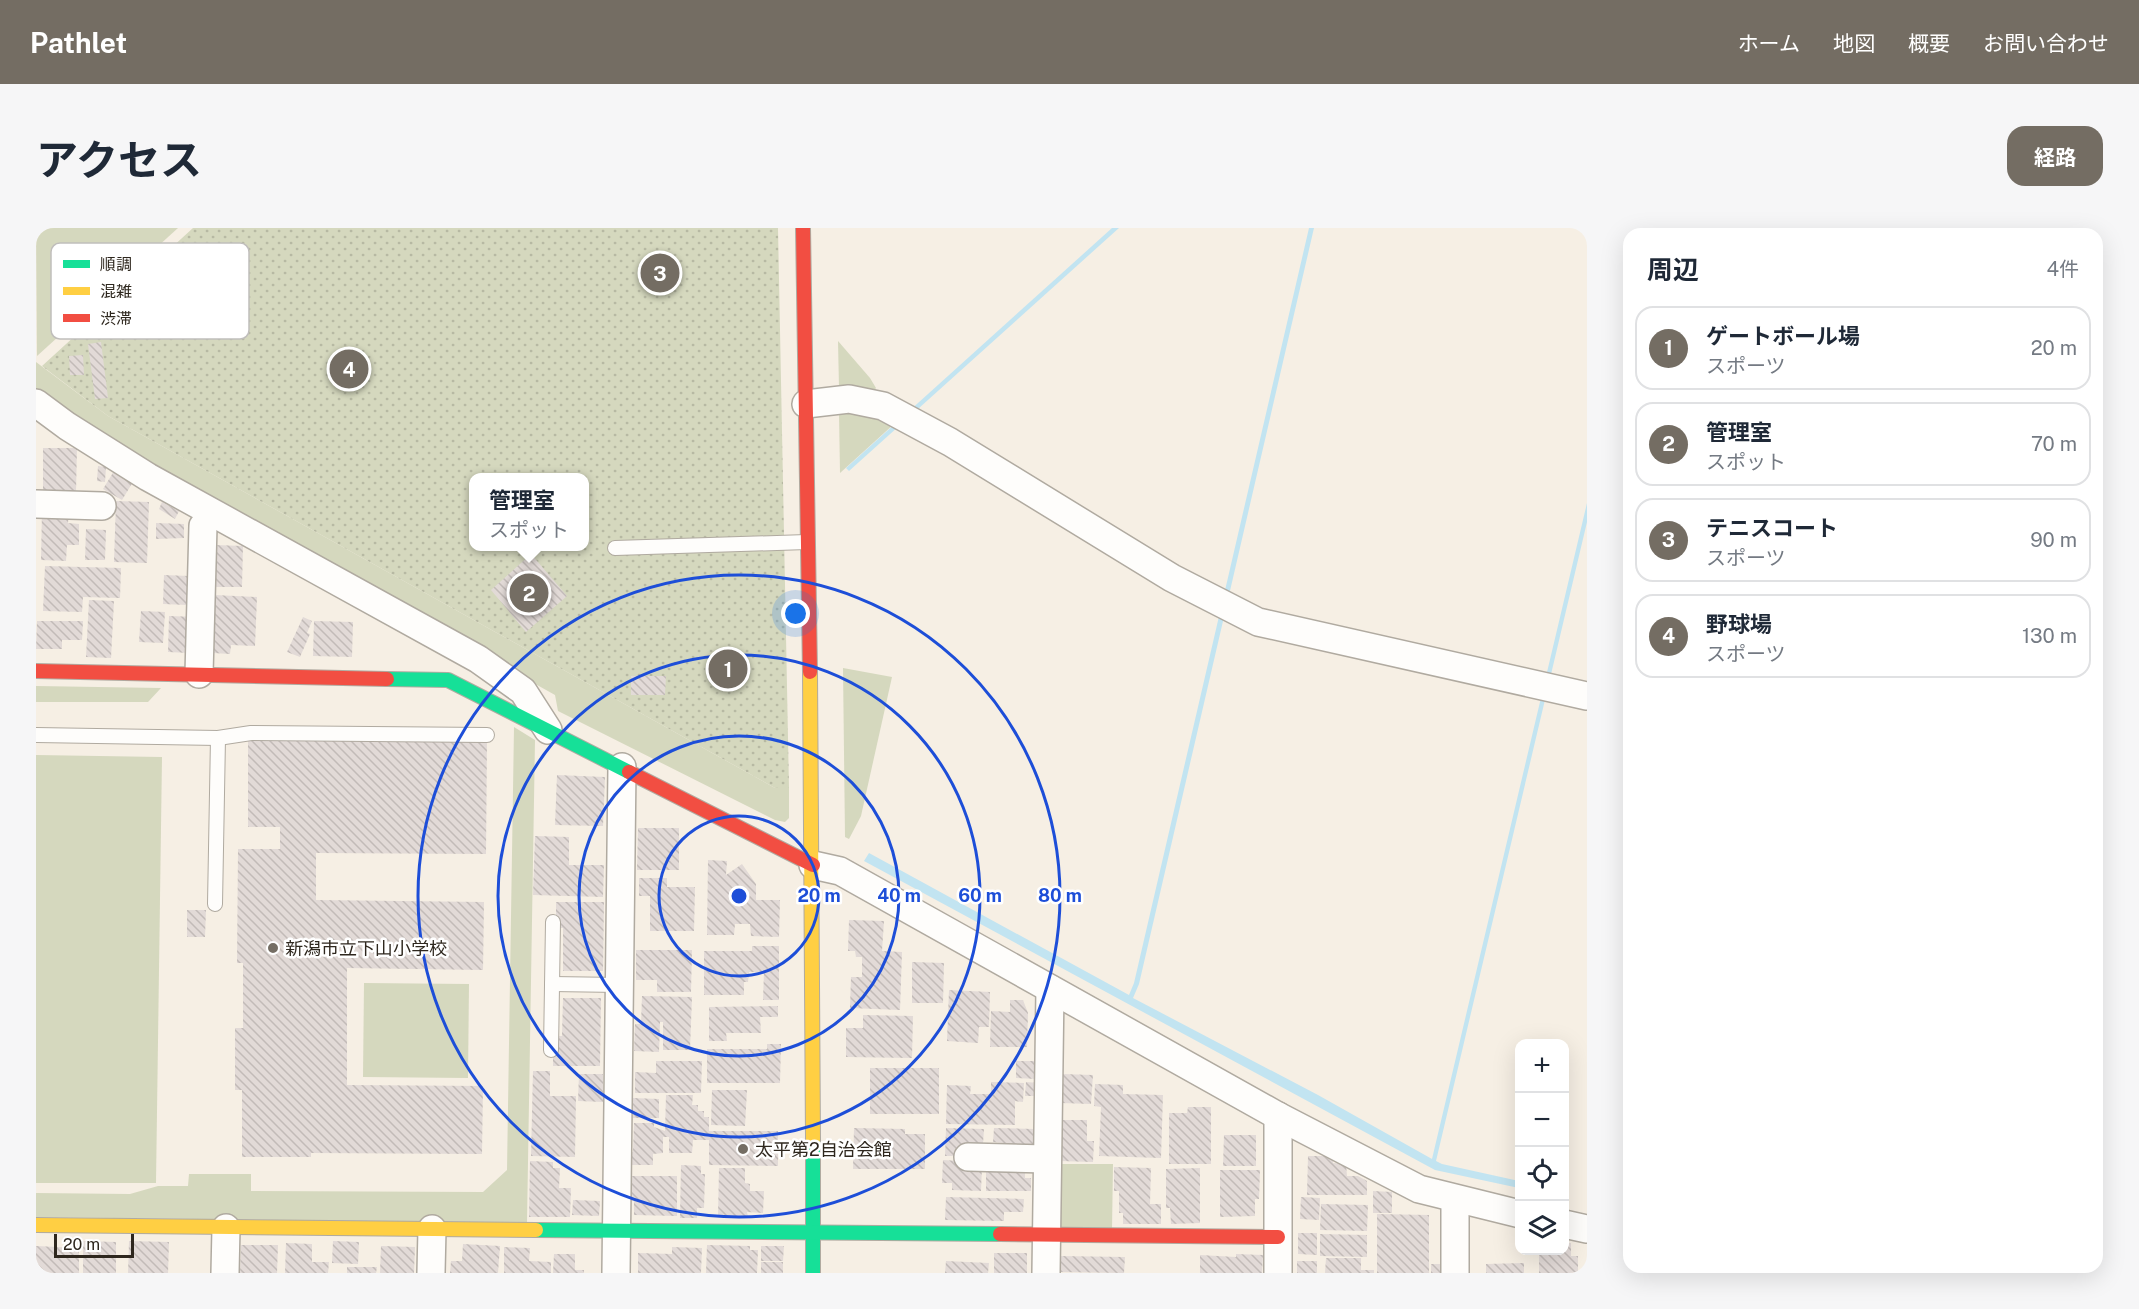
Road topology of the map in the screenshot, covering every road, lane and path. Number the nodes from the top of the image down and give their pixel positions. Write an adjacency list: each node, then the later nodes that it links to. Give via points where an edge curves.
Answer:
1 (803, 228): 3 (street)
2 (36, 403): 12 (street, via 148,477 478,659 523,691)
3 (806, 404): 7 (street); 11 (street, via 849,399 883,406 950,442 1172,578 1258,622)
4 (36, 504): 5 (street)
5 (102, 506)
6 (203, 525): 10 (street)
7 (809, 542): 8 (lane); 17 (street)
8 (615, 548)
9 (36, 671): 10 (street)
10 (199, 674): 12 (street, via 448,680)
11 (1587, 696)
12 (548, 730): 16 (street)
13 (36, 735): 15 (lane)
14 (487, 735): 15 (lane, via 251,733)
15 (218, 738): 18 (lane)
16 (622, 767): 17 (street); 21 (street)
17 (813, 865): 22 (street, via 840,872); 35 (street)
18 (215, 904)
19 (553, 922): 20 (lane)
20 (552, 984): 21 (lane); 23 (lane)
21 (619, 985): 34 (street)
22 (1050, 989): 24 (street); 26 (street)
23 (551, 1050)
24 (1278, 1116): 27 (street, via 1419,1189); 37 (street)
25 (968, 1157): 26 (street)
26 (1047, 1159): 36 (street)
27 (1455, 1199): 28 (street); 44 (street)
28 (1515, 1213)
29 (36, 1225): 31 (street)
30 (1569, 1225): 33 (street)
31 (226, 1228): 32 (street); 38 (street)
32 (432, 1229): 34 (street); 39 (street)
33 (1587, 1229)
34 (616, 1231): 35 (street); 40 (street)
35 (813, 1232): 36 (street); 41 (street)
36 (1046, 1235): 37 (street); 42 (street)
37 (1278, 1237): 43 (street)
38 (225, 1273)
39 (431, 1273)
40 (616, 1273)
41 (813, 1273)
42 (1046, 1273)
43 (1278, 1273)
44 (1455, 1273)

